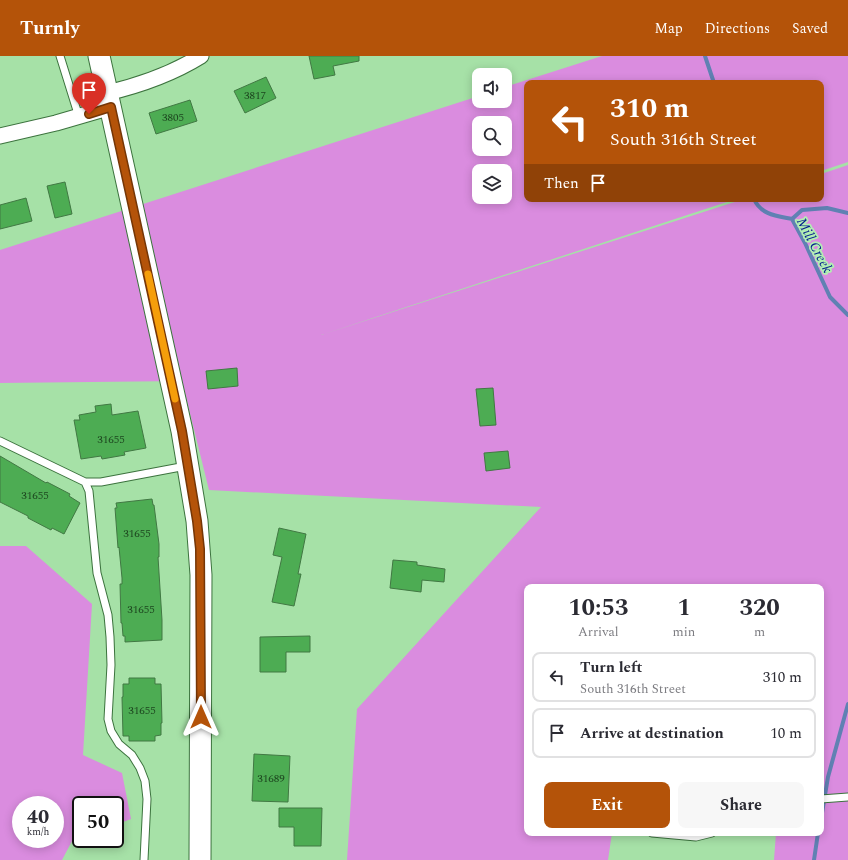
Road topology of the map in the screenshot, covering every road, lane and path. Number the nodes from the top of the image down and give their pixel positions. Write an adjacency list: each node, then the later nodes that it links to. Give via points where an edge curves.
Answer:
1 (60, 56): 5 (lane)
2 (99, 56): 4 (main road)
3 (201, 56): 4 (street)
4 (109, 100): 5 (street); 8 (main road)
5 (79, 117): 6 (street)
6 (0, 136)
7 (0, 441): 9 (lane)
8 (188, 466): 9 (lane, via 101,482); 13 (main road, via 197,521 201,575)
9 (85, 482): 12 (lane, via 89,491 97,573 108,615 112,665 108,720 110,731 119,744 132,755 145,781 147,799)
10 (848, 797): 11 (lane)
11 (824, 799)
12 (144, 860)
13 (200, 860)

